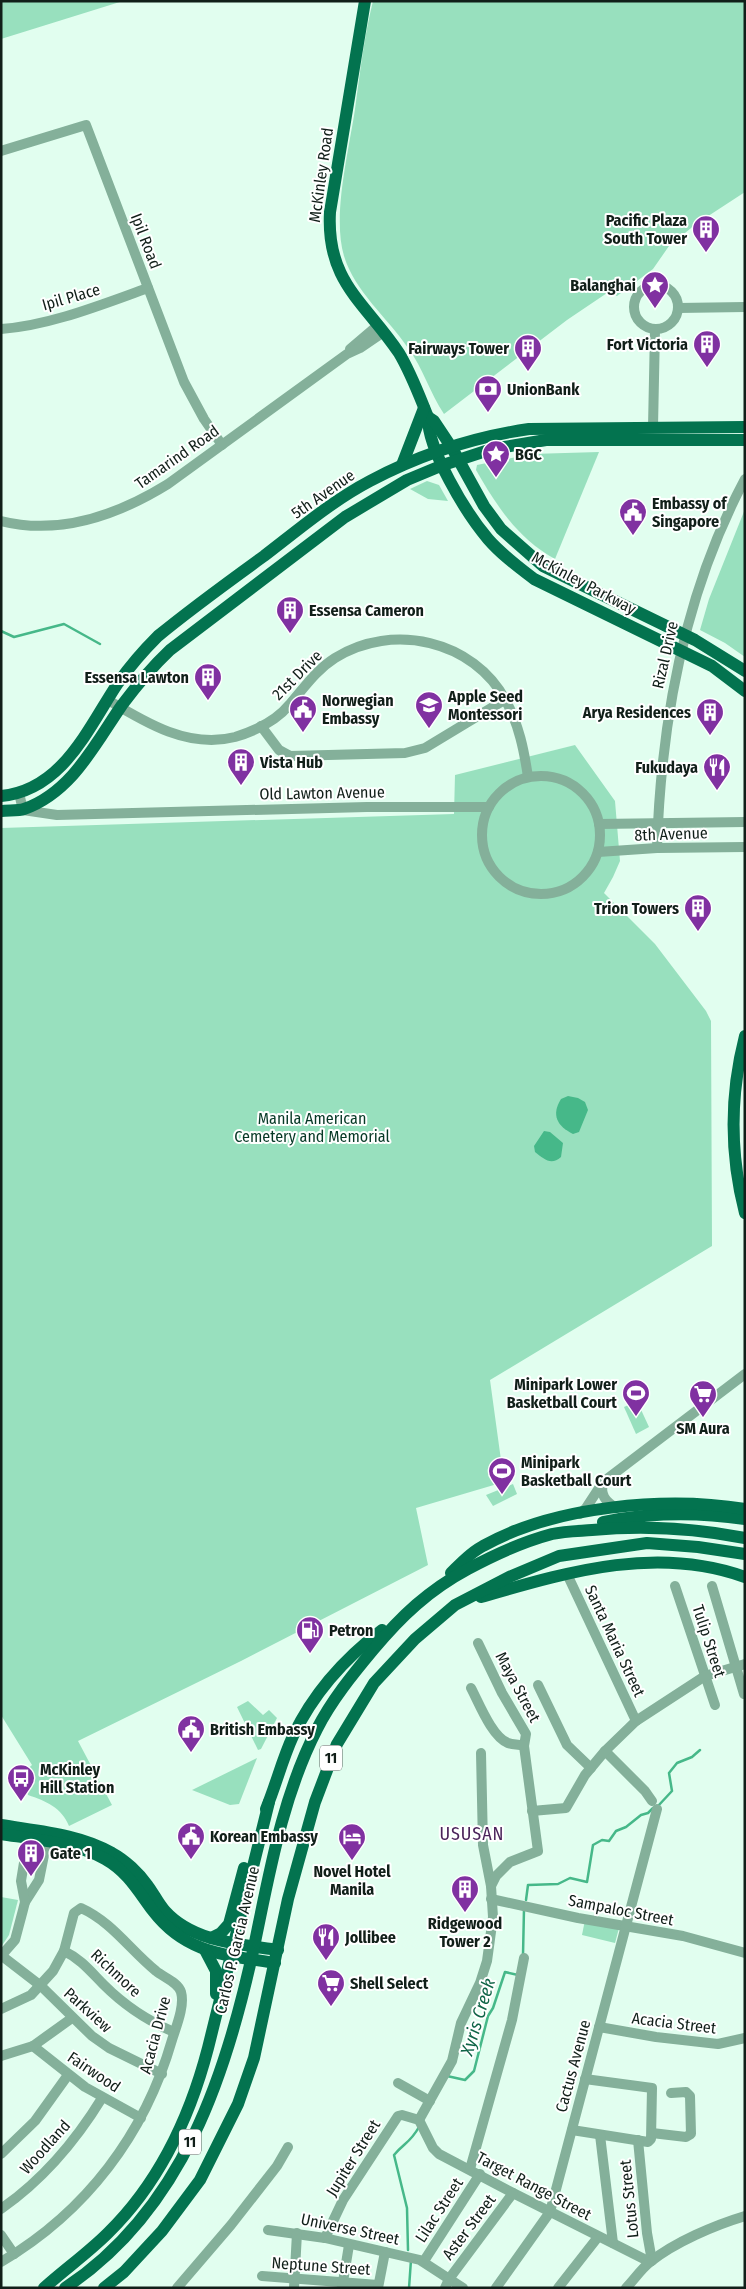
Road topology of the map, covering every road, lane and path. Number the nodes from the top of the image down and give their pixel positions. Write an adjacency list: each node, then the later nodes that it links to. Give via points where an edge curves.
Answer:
1 (365, 1): 7 (main road, McKinley Road, via 329,235 343,281)
2 (1, 150): 3 (street, Ipil Road, via 86,125)
3 (148, 288): 6 (street, Ipil Place, via 74,313); 13 (street, Ipil Road, via 184,382)
4 (745, 307): 5 (street)
5 (678, 308): 8 (street, via 668,326); 8 (street, via 674,294 668,288 654,284 640,290 633,304 636,318 647,328)
6 (1, 329)
7 (380, 329): 9 (main road, McKinley Road, via 405,363); 13 (street, Tamarind Road, via 356,343 346,354)
8 (655, 330): 10 (street)
9 (426, 412): 14 (main road, McKinley Road); 15 (main road, McKinley Road); 17 (main road)
10 (653, 427): 11 (main road, 5th Avenue); 14 (main road, 5th Avenue, via 529,429)
11 (745, 427)
12 (745, 440): 16 (main road, 5th Avenue, via 546,440 514,444)
13 (222, 445): 20 (street, Tamarind Road, via 168,484 112,513 46,526)
14 (452, 448): 15 (main road, 5th Avenue); 16 (main road, McKinley Parkway)
15 (436, 452): 17 (main road, 5th Avenue); 18 (main road, McKinley Road)
16 (459, 460): 18 (main road, 5th Avenue); 21 (main road, McKinley Parkway, via 484,506 501,529 542,566)
17 (402, 465): 26 (main road, 5th Avenue, via 335,503 180,618 142,652)
18 (442, 465): 22 (main road, McKinley Parkway, via 471,516 507,559 558,592); 27 (main road, 5th Avenue, via 407,480 345,517 190,632 149,670)
19 (745, 479): 21 (street, Rizal Drive, via 714,545)
20 (1, 522)
21 (684, 635): 22 (street, Rizal Drive); 23 (main road, McKinley Parkway)
22 (680, 650): 24 (main road, McKinley Parkway, via 712,666); 36 (street, Rizal Drive, via 666,726)
23 (745, 670)
24 (745, 691)
25 (506, 699): 28 (street, via 426,748 406,753 290,756 279,750); 28 (street, 21st Drive, via 482,671 450,650 417,641 390,639 360,645 334,658 281,712); 29 (street, 21st Drive, via 521,736)
26 (108, 700): 27 (street, 21st Drive); 30 (main road, 5th Avenue, via 64,763 47,779)
27 (121, 707): 28 (street, 21st Drive, via 166,731 192,739 235,737); 33 (main road, 5th Avenue, via 85,761 64,784)
28 (261, 726)
29 (528, 777): 32 (street, via 506,788); 37 (street, via 556,778 574,785 588,798)
30 (19, 793): 31 (main road, 5th Avenue); 33 (street)
31 (1, 796)
32 (489, 807): 33 (street, Old Lawton Avenue, via 66,815); 40 (street, via 483,829 485,853 497,873 520,890 549,894 567,888 589,870)
33 (23, 810): 34 (main road)
34 (1, 811)
35 (745, 822): 36 (street, 8th Avenue)
36 (658, 823): 37 (street, 8th Avenue); 39 (street, Rizal Drive)
37 (599, 824): 40 (street)
38 (745, 847): 39 (street, 8th Avenue)
39 (657, 848): 40 (street, 8th Avenue)
40 (598, 852)
41 (745, 1036): 42 (main road, via 738,1069 734,1127 736,1169)
42 (745, 1213)
43 (745, 1374): 44 (street)
44 (603, 1482): 45 (street, via 604,1500); 47 (street)
45 (616, 1508): 46 (main road, via 681,1503); 47 (main road)
46 (745, 1508)
47 (580, 1514): 54 (main road, via 530,1526 494,1540 472,1554)
48 (745, 1519): 49 (main road, via 653,1514)
49 (554, 1534): 50 (main road, Carlos P. Garcia Avenue / 11, via 646,1527 700,1529); 54 (main road, Carlos P. Garcia Avenue / 11, via 522,1543)
50 (745, 1538)
51 (745, 1554): 57 (main road, 11, via 647,1543 596,1549 559,1556)
52 (567, 1574): 53 (main road, via 631,1562 662,1562 706,1567); 57 (main road); 66 (street, Santa Maria Street)
53 (745, 1577)
54 (439, 1584): 58 (main road, Carlos P. Garcia Avenue / 11)
55 (675, 1586): 61 (street, Tulip Street)
56 (712, 1586): 60 (street)
57 (455, 1605): 88 (main road, 11, via 414,1638 374,1683 337,1744 298,1858)
58 (407, 1613): 71 (main road, via 347,1660 319,1694 293,1736); 85 (main road, Carlos P. Garcia Avenue / 11, via 354,1672 317,1728 290,1796 273,1857)
59 (478, 1643): 67 (street, Maya Street, via 526,1734)
60 (740, 1665): 61 (street); 64 (street)
61 (705, 1676): 65 (street, Tulip Street); 66 (street)
62 (538, 1685): 70 (street, via 567,1745)
63 (470, 1688): 67 (street, via 500,1738)
64 (744, 1694)
65 (715, 1705)
66 (636, 1721): 68 (street)
67 (524, 1746): 72 (street, Maya Street)
68 (605, 1751): 70 (street); 80 (street, Cactus Avenue, via 655,1805)
69 (481, 1754): 77 (street, via 484,1845)
70 (591, 1768): 72 (street, via 566,1808)
71 (269, 1802): 81 (main road, via 245,1866 229,1924 221,1934); 82 (main road)
72 (532, 1811): 77 (street, Maya Street, via 537,1853 510,1862 496,1876)
73 (1, 1825): 75 (main road)
74 (1, 1834): 75 (main road)
75 (29, 1834): 76 (main road); 79 (street, via 21,1881)
76 (47, 1837): 79 (street, via 39,1880); 81 (main road, via 95,1845 116,1855 142,1878 172,1917 191,1931); 83 (main road, via 110,1862 135,1884 161,1920 188,1943)
77 (492, 1886): 78 (street)
78 (492, 1899): 80 (street, Sampaloc Street); 105 (street, via 492,1936 480,1984 461,2022 452,2061)
79 (25, 1902): 87 (street, via 14,1940)
80 (626, 1927): 86 (street, Sampaloc Street, via 713,1943); 93 (street, Cactus Avenue)
81 (211, 1938): 82 (main road)
82 (233, 1949): 83 (main road); 85 (main road); 97 (main road)
83 (205, 1950): 97 (main road, via 215,1966 218,1979)
84 (64, 1951): 90 (street, Acacia Drive); 94 (street, Richmore, via 79,1959 135,2011 152,2023); 94 (street, Acacia Drive, via 76,1910 81,1908 102,1920 146,1963 180,1989 181,2003)
85 (253, 1953): 88 (main road); 138 (main road, Carlos P. Garcia Avenue / 11, via 212,2096 176,2173 144,2218 110,2253)
86 (745, 1953)
87 (2, 1956): 90 (street, Parkview)
88 (276, 1956): 139 (main road, 11, via 254,2058 242,2095 200,2180 162,2231 124,2272)
89 (524, 1958): 114 (street, via 512,2020)
90 (40, 1986): 91 (street, Acacia Drive, via 24,1999); 92 (street, Parkview)
91 (1, 2009)
92 (72, 2018): 96 (street); 99 (street, Parkview, via 109,2048)
93 (599, 2027): 95 (street, Acacia Street, via 718,2044); 101 (street, Cactus Avenue)
94 (174, 2032): 99 (street, Acacia Drive)
95 (745, 2038)
96 (33, 2046): 98 (street); 100 (street, Fairwood)
97 (208, 2048): 137 (main road, via 181,2125 146,2188 108,2233)
98 (1, 2056)
99 (162, 2074): 106 (street, Acacia Drive)
100 (68, 2075): 104 (street, Fairwood); 113 (street, via 35,2121)
101 (585, 2079): 108 (street, Cactus Avenue); 109 (street, via 652,2088)
102 (398, 2083): 105 (street)
103 (672, 2092): 109 (street, via 686,2092 690,2096 691,2134 686,2137)
104 (102, 2098): 106 (street, Fairwood); 117 (street, Woodland, via 64,2152 30,2187)
105 (430, 2101): 107 (street)
106 (142, 2118): 128 (street, Acacia Drive, via 115,2160 74,2207)
107 (419, 2120): 114 (street, Target Range Street, via 433,2148); 124 (street, Jupiter Street, via 402,2114 398,2116 343,2200)
108 (572, 2130): 110 (street); 118 (street, Cactus Avenue)
109 (652, 2133): 111 (street, Lotus Street, via 648,2142)
110 (600, 2135): 111 (street); 125 (street)
111 (638, 2140): 131 (street, Lotus Street)
112 (288, 2148): 140 (street, via 220,2238)
113 (1, 2154)
114 (470, 2169): 115 (street, Target Range Street)
115 (480, 2174): 116 (street, Target Range Street); 130 (street, Lilac Street)
116 (512, 2193): 118 (street, Target Range Street); 134 (street, Aster Street)
117 (1, 2209)
118 (550, 2212): 123 (street, Target Range Street); 142 (street)
119 (745, 2216): 131 (street, via 696,2236)
120 (268, 2230): 121 (street, Universe Street)
121 (297, 2233): 124 (street, Universe Street); 133 (street)
122 (1, 2235): 128 (street)
123 (598, 2236): 125 (street, Target Range Street); 143 (street)
124 (325, 2238): 126 (street, Universe Street)
125 (613, 2243): 131 (street, Target Range Street)
126 (350, 2244): 127 (street, Universe Street); 135 (street)
127 (385, 2252): 130 (street, Universe Street); 136 (street)
128 (14, 2254): 129 (street, Acacia Drive)
129 (1, 2262)
130 (424, 2262): 134 (street, Universe Street)
131 (651, 2262): 144 (street)
132 (262, 2276): 133 (street, Neptune Street)
133 (294, 2283): 135 (street, Neptune Street)
134 (447, 2283): 141 (street, Universe Street)
135 (342, 2285): 136 (street, Neptune Street)
136 (378, 2286)
137 (44, 2288)
138 (65, 2288)
139 (104, 2288)
140 (177, 2288)
141 (463, 2288)
142 (496, 2288)
143 (558, 2288)
144 (626, 2288)

